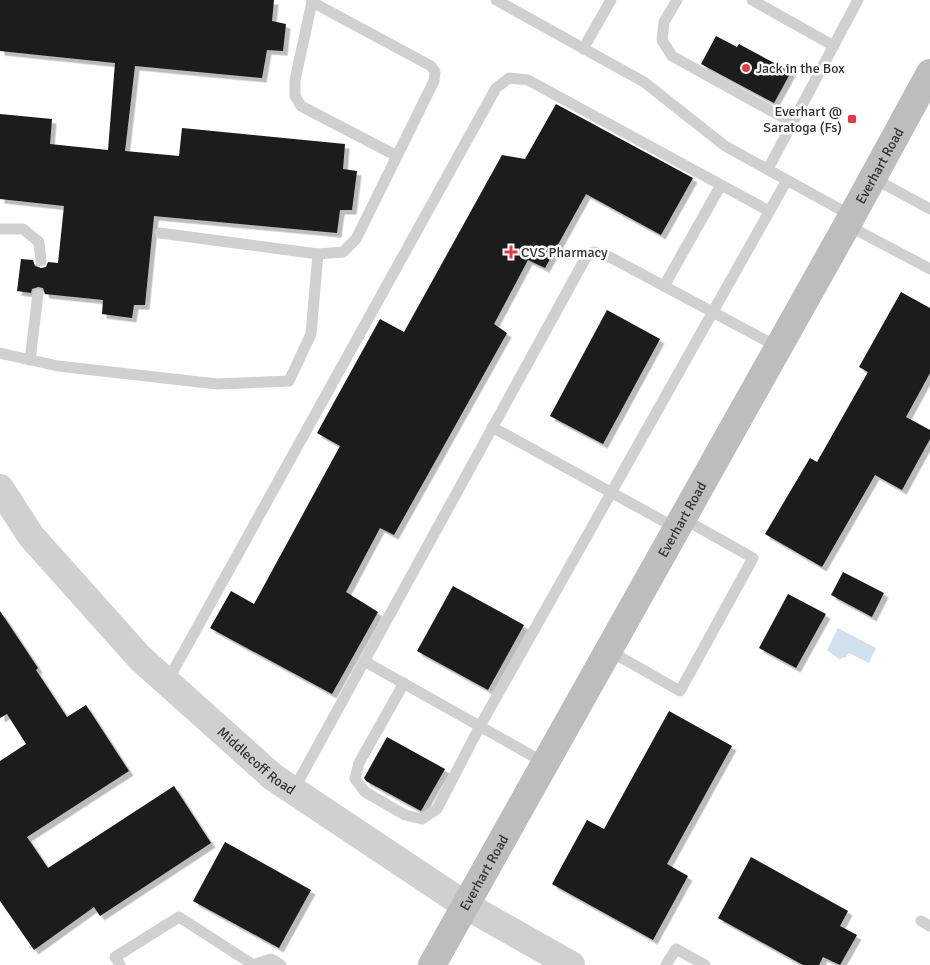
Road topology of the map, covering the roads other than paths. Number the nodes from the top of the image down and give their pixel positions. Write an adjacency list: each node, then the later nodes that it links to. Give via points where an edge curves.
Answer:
1 (496, 0): 8 (lane)
2 (611, 0): 8 (lane)
3 (677, 0): 10 (lane, via 664,22 662,40 672,56)
4 (752, 0): 7 (lane)
5 (858, 0): 7 (lane)
6 (312, 1): 11 (lane, via 295,80 295,96 301,106); 11 (lane, via 431,66 435,72 434,81)
7 (834, 46): 10 (lane)
8 (583, 48): 12 (lane, via 644,82 725,146)
9 (930, 73): 13 (main road, Everhart Road)
10 (793, 123): 12 (lane)
11 (397, 156): 21 (lane, via 356,239 343,252)
12 (768, 169): 14 (lane)
13 (873, 178): 16 (lane); 18 (main road, Everhart Road)
14 (787, 180): 17 (lane); 18 (lane)
15 (721, 185): 17 (lane); 24 (lane); 36 (lane, via 528,80 509,78 496,88)
16 (930, 209)
17 (770, 211): 26 (lane)
18 (849, 220): 23 (lane); 27 (main road, Everhart Road)
19 (0, 228): 22 (lane, via 23,230 39,242)
20 (160, 233): 21 (lane)
21 (318, 254): 29 (lane, via 311,334 289,382 217,384)
22 (41, 261)
23 (930, 269)
24 (664, 286): 26 (lane); 30 (lane, via 604,254 592,252 585,259)
25 (38, 294): 29 (lane)
26 (713, 312): 27 (lane); 31 (lane)
27 (778, 347): 33 (main road, Everhart Road)
28 (0, 353): 29 (lane)
29 (30, 360)
30 (492, 427): 31 (lane); 35 (lane)
31 (612, 492): 33 (lane); 38 (lane)
32 (3, 500): 36 (street, Middlecoff Road, via 30,536 140,658)
33 (679, 523): 34 (main road, Everhart Road); 34 (lane, via 753,558 680,691)
34 (608, 650): 39 (main road, Everhart Road)
35 (364, 661): 37 (lane); 40 (lane)
36 (166, 682): 40 (street, Middlecoff Road)
37 (404, 683): 38 (lane); 38 (lane, via 359,763 355,779 365,792 405,815 422,819 437,809)
38 (480, 726): 39 (lane)
39 (545, 763): 41 (main road, Everhart Road)
40 (293, 791): 41 (street, Middlecoff Road)
41 (465, 905): 45 (main road, Everhart Road); 46 (street, Middlecoff Road)
42 (248, 963): 43 (lane, via 179,917 115,957); 44 (lane, via 271,960)
43 (120, 965)
44 (281, 965)
45 (432, 965)
46 (571, 965)
47 (666, 965): 48 (lane, via 676,949)
48 (705, 965)

